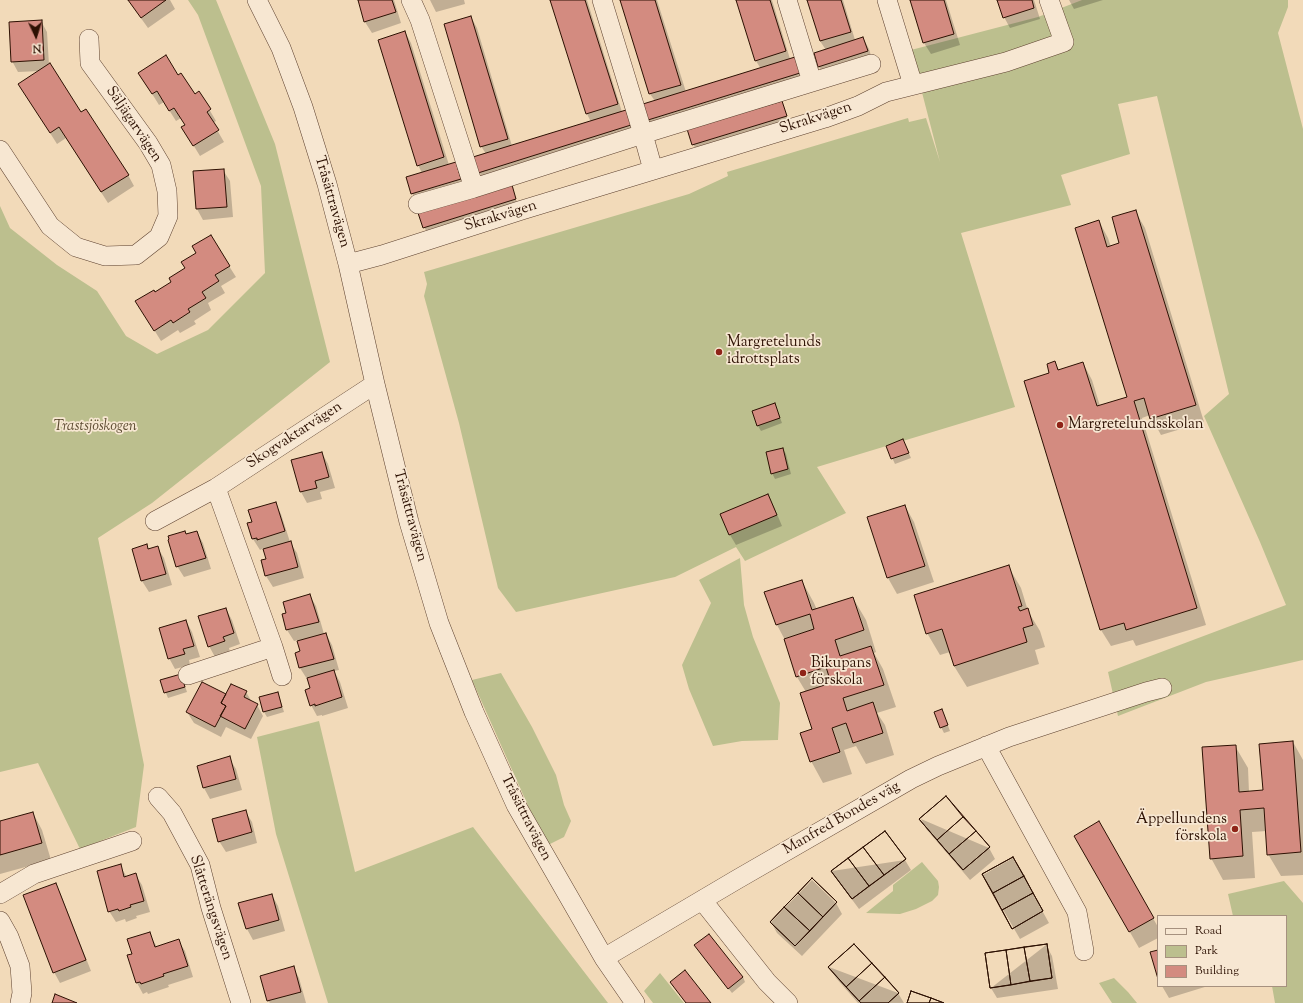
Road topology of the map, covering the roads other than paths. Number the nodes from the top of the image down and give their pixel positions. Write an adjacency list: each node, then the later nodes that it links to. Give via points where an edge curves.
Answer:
1 (257, 0): 16 (street, Tråsättravägen, via 281,48 303,107)
2 (411, 0): 14 (street, via 420,20)
3 (602, 0): 11 (street)
4 (787, 0): 9 (street)
5 (887, 0): 10 (street)
6 (1050, 0): 10 (street, Skrakvägen, via 1064,42 1006,62)
7 (89, 39): 12 (street, Säljägarvägen, via 90,63 162,165 168,216 159,237 136,255 105,256 76,247 50,226)
8 (871, 64): 9 (street)
9 (812, 82): 11 (street)
10 (913, 85): 13 (street, Skrakvägen, via 886,92 825,118)
11 (643, 134): 13 (street); 14 (street)
12 (0, 150)
13 (653, 170): 16 (street, Skrakvägen)
14 (474, 188): 15 (street)
15 (418, 204)
16 (348, 264): 17 (street, Tråsättravägen)
17 (375, 384): 18 (street, Skogvaktarvägen); 31 (street, Tråsättravägen, via 409,522 439,623 474,712 516,805)
18 (216, 488): 19 (street, Skogvaktarvägen); 20 (street)
19 (155, 521)
20 (274, 647): 21 (street); 22 (street)
21 (188, 675)
22 (282, 676)
23 (1162, 688): 24 (street, Manfred Bondes väg)
24 (986, 746): 28 (street, Manfred Bondes väg, via 911,779); 30 (street, via 1077,912)
25 (158, 797): 33 (street, Slåtterängsvägen, via 172,813 200,865)
26 (132, 841): 27 (street, via 34,874)
27 (0, 894)
28 (702, 900): 31 (street, Manfred Bondes väg); 35 (street, via 767,982)
29 (0, 921): 32 (street, via 20,966)
30 (1084, 951)
31 (604, 958): 34 (street, Tråsättravägen)
32 (20, 1003)
33 (241, 1003)
34 (635, 1003)
35 (788, 1003)

